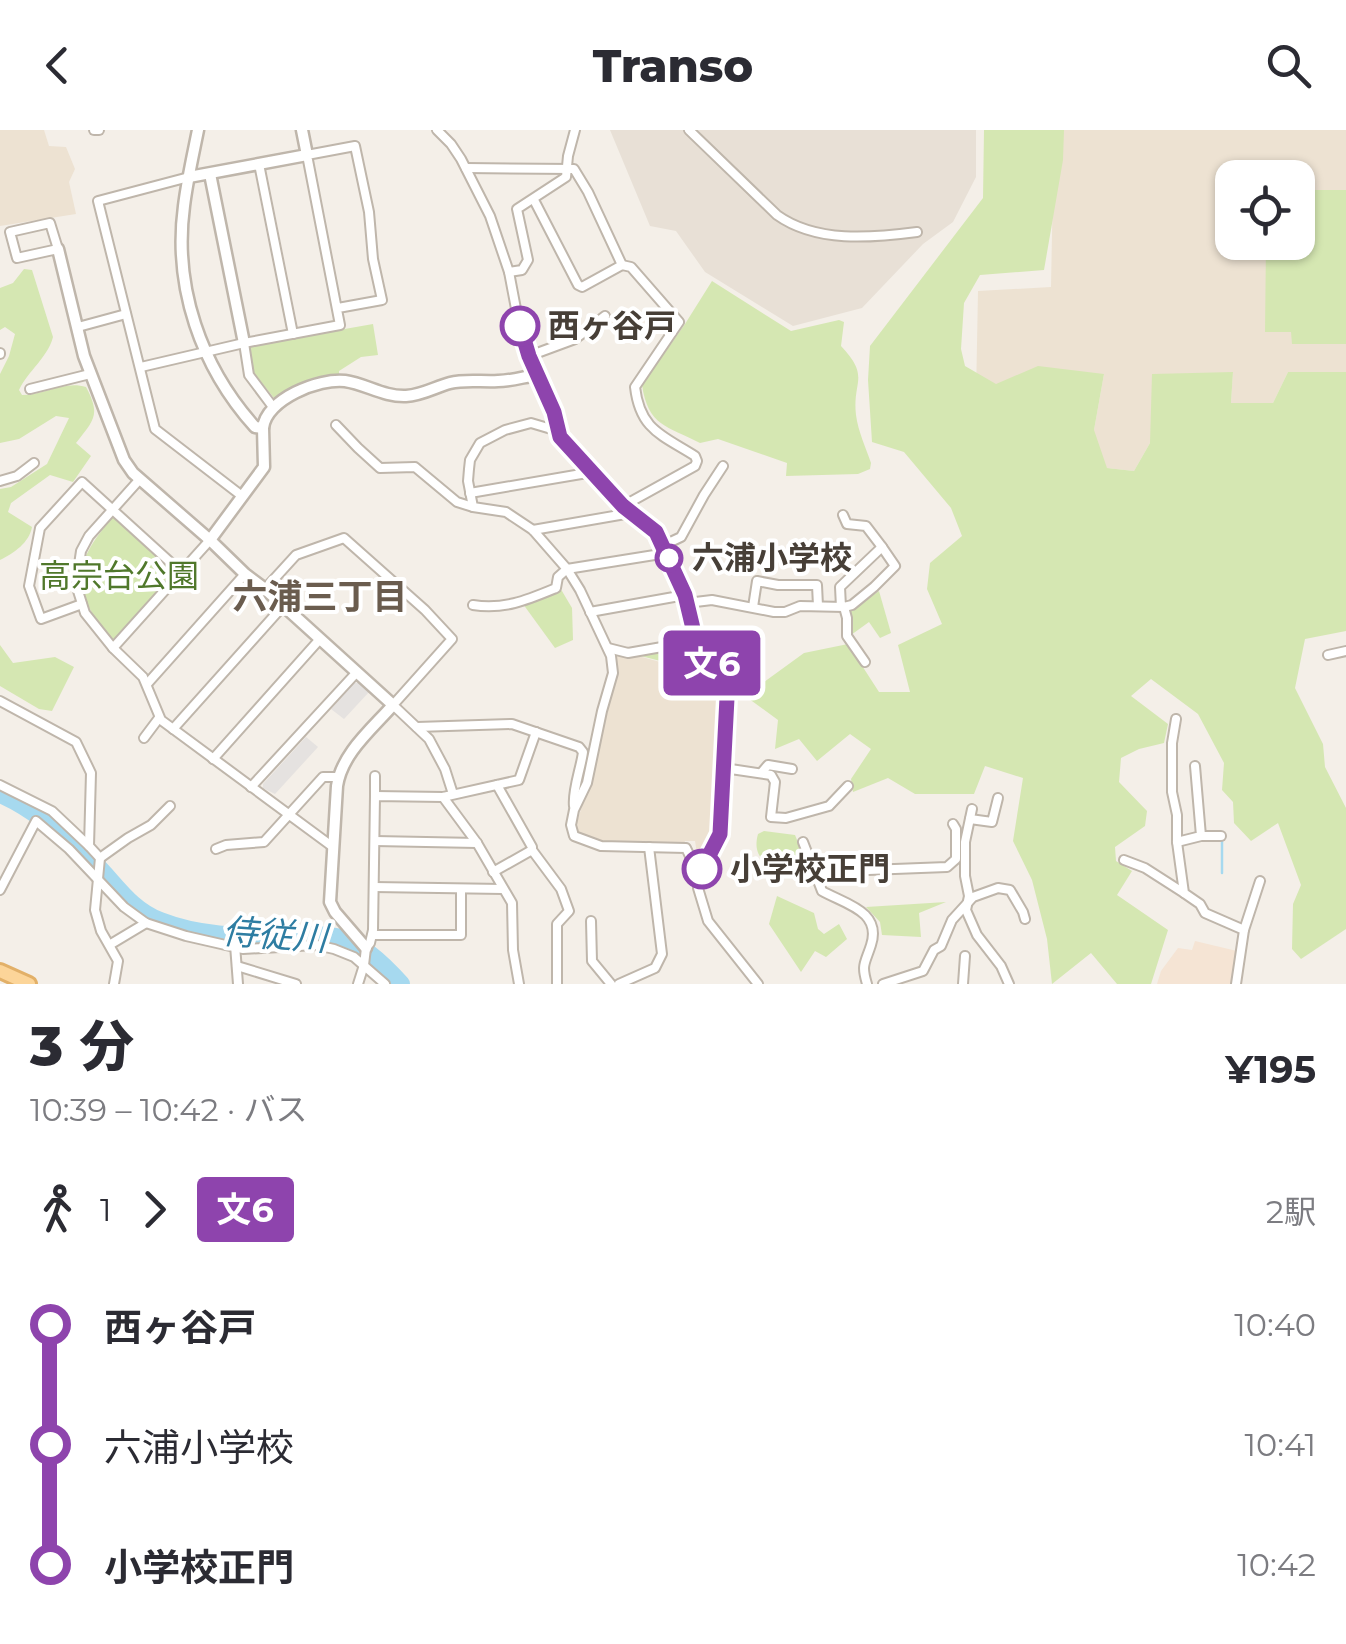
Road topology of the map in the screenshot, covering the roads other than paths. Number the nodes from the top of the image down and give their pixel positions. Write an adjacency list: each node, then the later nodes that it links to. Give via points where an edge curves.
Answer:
1 (198, 130): 11 (street)
2 (302, 130): 6 (street)
3 (437, 130): 8 (street)
4 (575, 130): 9 (street)
5 (689, 130): 13 (street, via 789,224 830,236)
6 (307, 155): 7 (street); 17 (street); 17 (street, via 355,146 369,212 382,300)
7 (259, 164): 10 (street); 21 (street)
8 (466, 168): 9 (street); 16 (street)
9 (567, 170): 12 (street); 15 (street, via 574,170 588,192)
10 (210, 174): 11 (street); 22 (street)
11 (189, 177): 18 (street, via 98,201); 23 (street, via 182,256)
12 (534, 200): 15 (street, via 582,288); 16 (street, via 517,209 527,266)
13 (917, 232)
14 (58, 250): 14 (street, via 17,258 10,232 50,223); 20 (street)
15 (622, 265): 40 (street, via 679,322 635,387 637,406 648,426 697,461)
16 (509, 272): 24 (street)
17 (338, 308): 21 (street, via 340,325)
18 (126, 314): 20 (street); 25 (street)
19 (604, 316): 24 (street, via 575,339)
20 (78, 327): 26 (street)
21 (293, 334): 22 (street)
22 (244, 343): 23 (street); 29 (street, via 249,375)
23 (204, 352): 25 (street); 31 (street, via 240,410)
24 (529, 356): 27 (street)
25 (141, 367): 39 (street, via 155,429)
26 (90, 374): 28 (street); 36 (street, via 118,450)
27 (536, 374): 29 (street, via 451,382 406,396 329,382); 32 (street)
28 (30, 389)
29 (273, 407): 31 (street)
30 (336, 425): 41 (street, via 380,468 415,468)
31 (263, 428): 39 (street, via 264,468)
32 (558, 431): 35 (street); 38 (street, via 531,423 485,438 470,460)
33 (34, 463): 37 (street)
34 (724, 466): 48 (street, via 681,537)
35 (593, 472): 38 (street); 40 (street)
36 (140, 479): 42 (street); 46 (street)
37 (0, 482)
38 (470, 494): 41 (street)
39 (242, 496): 46 (street)
40 (623, 506): 43 (street)
41 (473, 507): 45 (street, via 506,512)
42 (112, 510): 50 (street); 54 (street, via 82,551); 54 (street, via 82,482 40,528 29,586 41,619)
43 (631, 513): 45 (street); 48 (street, via 656,532)
44 (843, 515): 47 (street, via 847,524 866,526)
45 (533, 530): 49 (street)
46 (210, 540): 50 (street); 51 (street)
47 (882, 548): 59 (street, via 840,587); 59 (street, via 895,566)
48 (665, 549): 49 (street); 53 (street)
49 (567, 569): 55 (street, via 556,588 517,604); 60 (street)
50 (181, 572): 63 (street)
51 (245, 574): 52 (street); 69 (street)
52 (265, 589): 56 (street); 71 (street, via 296,555 344,538 425,610 452,639)
53 (686, 599): 58 (street); 60 (street); 62 (street)
54 (82, 604): 63 (street)
55 (472, 605)
56 (283, 606): 61 (street); 75 (street)
57 (818, 606): 58 (street, via 785,612); 58 (street, via 817,584 757,581); 59 (street)
58 (753, 607)
59 (842, 607): 67 (street, via 848,636)
60 (590, 612): 64 (street)
61 (320, 639): 68 (street); 78 (street)
62 (696, 641): 64 (street, via 628,653); 80 (street, via 727,698)
63 (113, 648): 69 (street)
64 (606, 648): 94 (street, via 613,672 587,783)
65 (1346, 650): 66 (street)
66 (1328, 655)
67 (865, 662)
68 (357, 672): 71 (street); 88 (street)
69 (148, 684): 72 (street)
70 (0, 701): 103 (street, via 76,742 91,773)
71 (393, 705): 74 (street); 84 (street, via 350,753)
72 (159, 718): 75 (street); 77 (street)
73 (1176, 720): 101 (street)
74 (417, 727): 76 (street, via 512,724); 89 (street)
75 (173, 729): 78 (street)
76 (536, 732): 86 (street, via 519,780); 94 (street, via 584,752)
77 (144, 738)
78 (212, 759): 88 (street)
79 (1196, 766): 97 (street)
80 (724, 768): 82 (street); 112 (street, via 720,834)
81 (792, 769): 82 (street, via 768,765)
82 (762, 772): 87 (street, via 774,782 771,817 829,806)
83 (375, 776): 90 (street)
84 (338, 777): 95 (street, via 323,777); 104 (street)
85 (0, 784): 103 (street, via 52,811)
86 (498, 784): 89 (street); 107 (street)
87 (848, 786)
88 (251, 787): 95 (street)
89 (453, 794): 91 (street)
90 (375, 796): 91 (street); 99 (street)
91 (443, 796): 102 (street)
92 (998, 798): 120 (street, via 992,822 971,814)
93 (170, 806): 108 (street)
94 (574, 810): 105 (street, via 574,836 601,846)
95 (289, 815): 104 (street); 106 (street, via 264,842)
96 (953, 824): 111 (street, via 956,860 947,866)
97 (1201, 836): 98 (street); 101 (street)
98 (1221, 836)
99 (374, 841): 102 (street); 115 (street)
100 (802, 842): 111 (street)
101 (1177, 842): 119 (street)
102 (476, 843): 110 (street)
103 (89, 846): 108 (street)
104 (333, 847): 127 (street, via 330,902)
105 (649, 847): 112 (street, via 686,848); 140 (street, via 662,954 655,968)
106 (216, 850)
107 (532, 850): 110 (street); 138 (street, via 569,911 557,924)
108 (100, 860): 113 (street)
109 (1124, 860): 119 (street)
110 (493, 872): 117 (street)
111 (816, 872): 142 (street, via 822,892 872,922 862,966)
112 (699, 875): 141 (street, via 708,921)
113 (99, 877): 118 (street, via 36,821); 123 (street); 125 (street, via 95,910)
114 (1260, 881): 124 (street)
115 (374, 887): 116 (street); 127 (street)
116 (461, 888): 117 (street); 127 (street, via 460,935)
117 (504, 889): 137 (street, via 512,902)
118 (0, 890)
119 (1184, 893): 124 (street, via 1205,914)
120 (967, 902): 122 (street, via 998,888 1010,890); 143 (street, via 923,971); 145 (street, via 977,935)
121 (591, 920): 139 (street, via 592,962)
122 (1025, 920)
123 (146, 923): 125 (street); 126 (street)
124 (1244, 930): 146 (street)
125 (111, 944): 132 (street, via 118,961)
126 (235, 945): 127 (street); 129 (street)
127 (368, 950): 135 (street); 136 (street)
128 (964, 956): 144 (street)
129 (237, 966): 133 (street); 134 (street)
130 (0, 971): 131 (main road)
131 (29, 984)
132 (114, 984)
133 (238, 984)
134 (296, 984)
135 (358, 984)
136 (385, 984)
137 (519, 984)
138 (556, 984)
139 (611, 984)
140 (619, 984)
141 (758, 984)
142 (867, 984)
143 (883, 984)
144 (963, 984)
145 (1009, 984)
146 (1236, 984)

